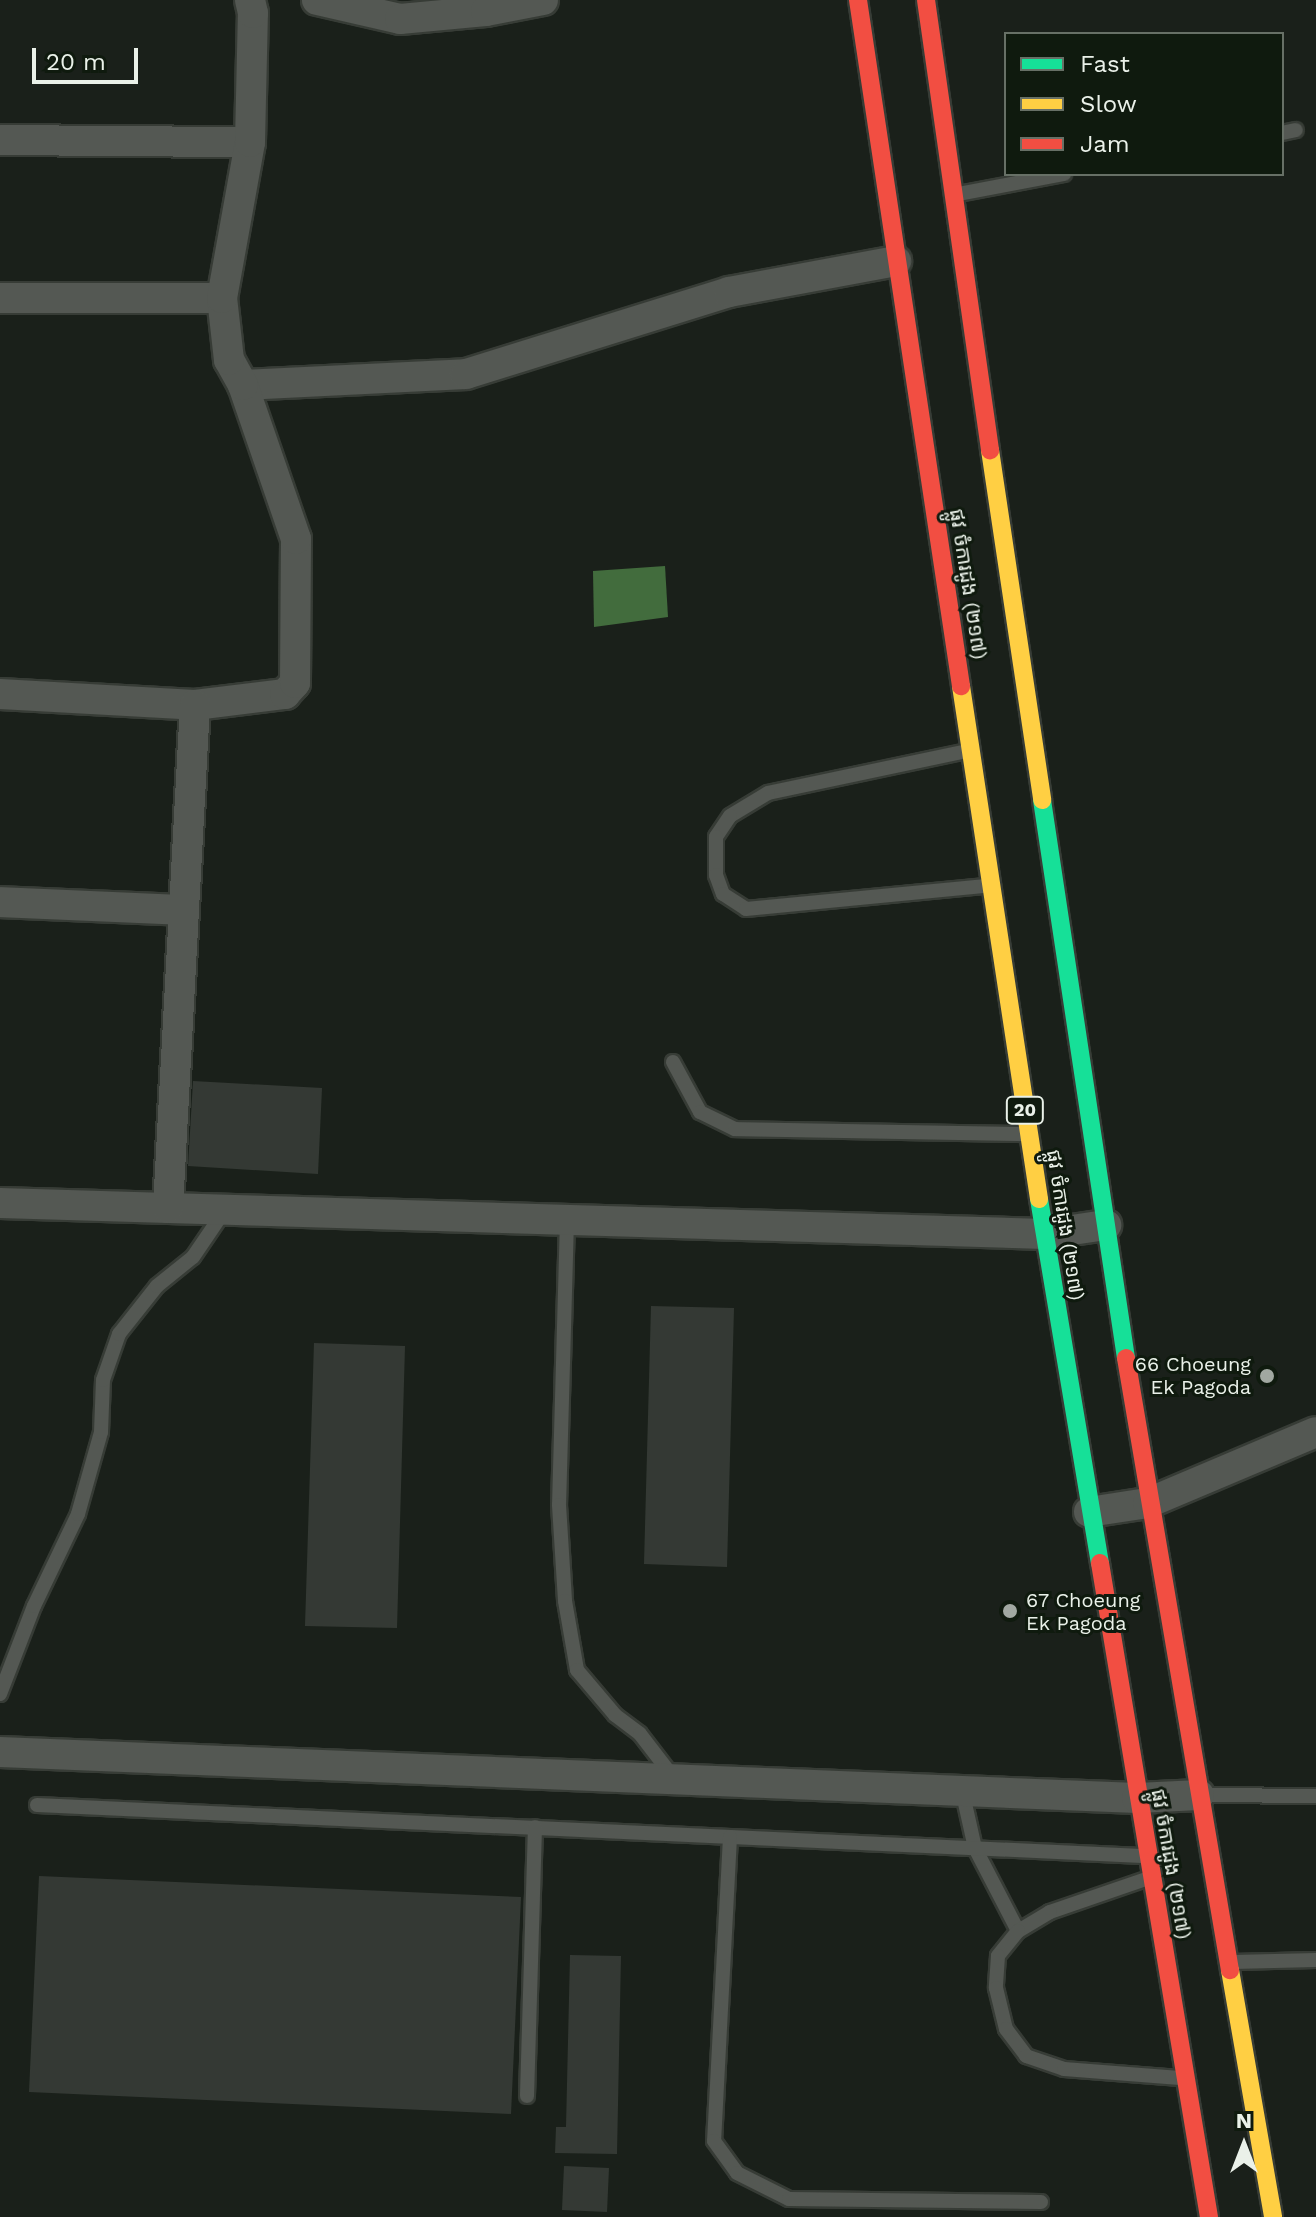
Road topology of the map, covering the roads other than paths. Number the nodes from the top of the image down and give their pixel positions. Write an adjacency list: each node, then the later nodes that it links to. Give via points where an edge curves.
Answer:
1 (250, 0): 7 (street)
2 (317, 0): 3 (street, via 400,19)
3 (543, 0)
4 (858, 0): 10 (main road, ផ្លូវ ចំការដូង (២១៧) / 20)
5 (926, 0): 9 (main road, ផ្លូវ ចំការដូង (២១៧))
6 (0, 140): 7 (street)
7 (250, 142): 12 (street)
8 (1054, 176): 9 (lane)
9 (954, 195): 26 (main road, ផ្លូវ ចំការដូង (២១៧), via 1034,807)
10 (896, 261): 13 (street, via 729,292 466,374); 16 (main road, ផ្លូវ ចំការដូង (២១៧) / 20)
11 (0, 298): 12 (street)
12 (222, 298): 13 (street, via 229,360)
13 (243, 385): 15 (street, via 296,539 295,683 285,694)
14 (0, 694): 15 (street)
15 (195, 705): 19 (street)
16 (971, 750): 17 (main road, ផ្លូវ ចំការដូង (២១៧) / 20, via 988,812); 17 (lane, via 768,793 730,816 716,837 716,875 723,894 746,909)
17 (992, 886): 21 (main road, ផ្លូវ ចំការដូង (២១៧) / 20)
18 (0, 902): 19 (street)
19 (183, 910): 23 (street)
20 (673, 1062): 21 (lane, via 700,1112 735,1129)
21 (1028, 1134): 27 (main road, ផ្លូវ ចំការដូង (២១៧) / 20)
22 (0, 1203): 23 (street)
23 (168, 1208): 24 (street)
24 (225, 1210): 25 (street); 31 (lane, via 193,1257 157,1286 119,1334 103,1380 101,1432 78,1514)
25 (567, 1220): 27 (street); 33 (lane, via 559,1505 565,1601 577,1670 615,1715 640,1734)
26 (1106, 1225): 27 (street); 29 (main road, ផ្លូវ ចំការដូង (២១៧))
27 (1045, 1234): 30 (main road, ផ្លូវ ចំការដូង (២១៧) / 20)
28 (1316, 1432): 29 (street)
29 (1148, 1503): 30 (street); 35 (main road, ផ្លូវ ចំការដូង (២១៧))
30 (1089, 1512): 37 (main road, ផ្លូវ ចំការដូង (២១៧) / 20)
31 (0, 1694)
32 (0, 1752): 33 (street)
33 (675, 1779): 34 (street)
34 (962, 1790): 37 (street); 41 (lane)
35 (1199, 1795): 36 (lane); 37 (street); 46 (main road, ផ្លូវ ចំការដូង (២១៧))
36 (1316, 1796)
37 (1137, 1798): 42 (main road, ផ្លូវ ចំការដូង (២១៧) / 20)
38 (37, 1805): 39 (lane)
39 (535, 1827): 40 (lane); 48 (lane)
40 (730, 1837): 41 (lane); 49 (lane, via 714,2141 737,2173 789,2199)
41 (975, 1848): 42 (lane); 44 (lane)
42 (1146, 1856): 43 (main road, ផ្លូវ ចំការដូង (២១៧) / 20)
43 (1150, 1878): 44 (lane, via 1050,1912); 47 (main road, ផ្លូវ ចំការដូង (២១៧) / 20)
44 (1018, 1931): 47 (lane, via 998,1956 996,1988 1006,2029 1026,2056 1064,2069)
45 (1316, 1960): 46 (lane)
46 (1229, 1962): 51 (main road, ផ្លូវ ចំការដូង (២១៧))
47 (1187, 2078): 50 (main road, ផ្លូវ ចំការដូង (២១៧) / 20)
48 (527, 2096)
49 (1041, 2202)
50 (1209, 2217)
51 (1273, 2217)

